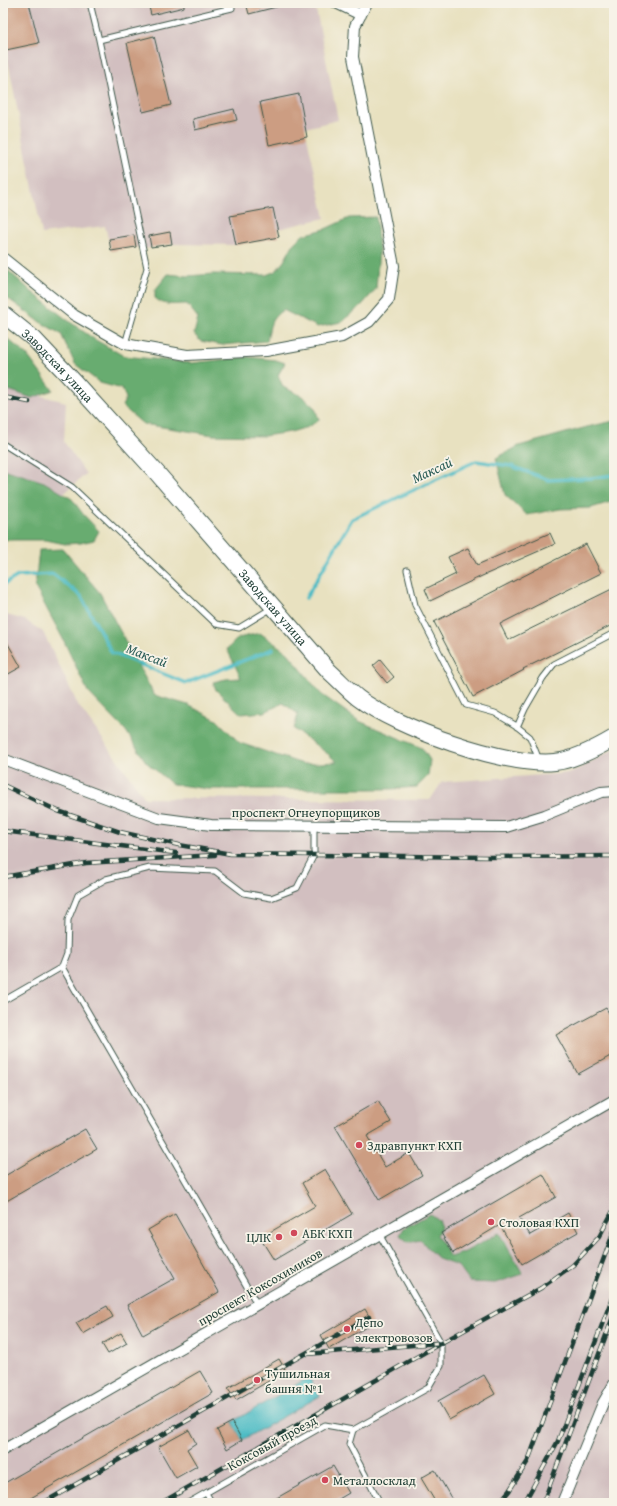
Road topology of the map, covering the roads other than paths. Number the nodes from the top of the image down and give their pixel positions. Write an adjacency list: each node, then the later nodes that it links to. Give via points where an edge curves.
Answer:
1 (90, 3): 6 (lane)
2 (231, 3): 6 (lane, via 232,8)
3 (336, 3): 5 (street)
4 (368, 3): 5 (street)
5 (361, 15): 9 (street, via 356,26 353,57 394,266 389,299 369,322 342,337 266,351 187,355)
6 (99, 40): 9 (lane, via 147,268)
7 (3, 258): 9 (street, via 74,315)
8 (3, 314): 12 (main road, Заводская улица, via 34,339 68,374)
9 (125, 344)
10 (3, 444): 12 (lane, via 72,487 216,624 239,628)
11 (407, 570): 14 (lane, via 415,606 466,705 495,713)
12 (274, 606): 17 (main road, Заводская улица, via 329,671 358,698 395,720 491,754)
13 (614, 633): 14 (lane, via 554,664 543,678)
14 (517, 727): 17 (lane, via 530,737)
15 (614, 738): 17 (main road, Заводская улица, via 573,758)
16 (3, 759): 19 (street, проспект Огнеупорщиков, via 159,818 211,825)
17 (540, 763)
18 (614, 791): 19 (street, проспект Огнеупорщиков, via 601,792 545,815 506,827)
19 (314, 825): 20 (lane, via 314,855 297,888 271,898 244,893 215,870 150,868 106,879 78,895 68,920 67,954)
20 (62, 967): 21 (lane); 24 (lane)
21 (3, 1001)
22 (614, 1100): 23 (street, проспект Коксохимиков)
23 (379, 1234): 24 (street, проспект Коксохимиков); 26 (lane, via 441,1343 441,1366 428,1388)
24 (257, 1304): 27 (street, проспект Коксохимиков)
25 (614, 1384): 32 (street, via 603,1403)
26 (353, 1430): 28 (lane, Коксовый проезд, via 325,1425); 31 (lane, via 349,1444)
27 (3, 1450)
28 (206, 1492): 29 (lane, Коксовый проезд); 30 (lane)
29 (188, 1503)
30 (212, 1503)
31 (380, 1503)
32 (562, 1503)

